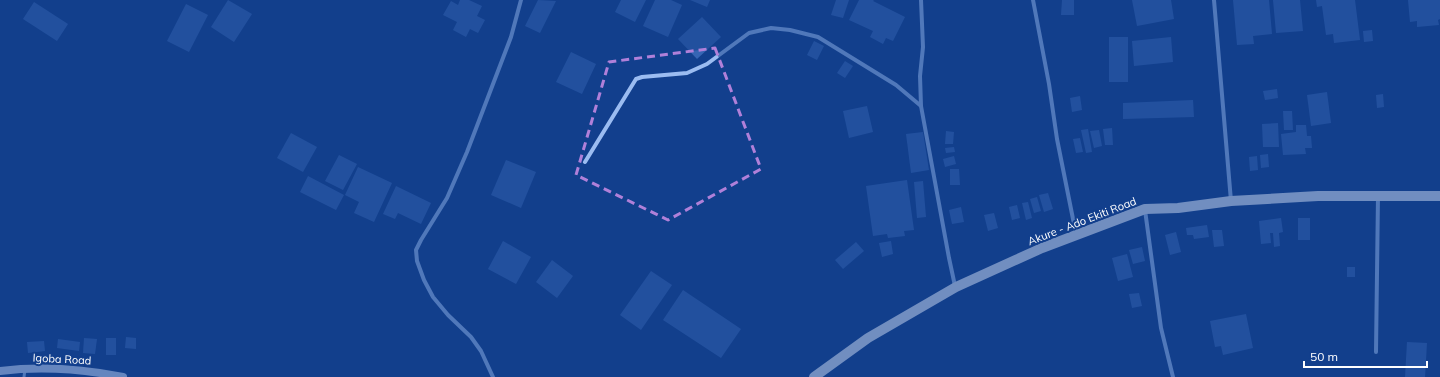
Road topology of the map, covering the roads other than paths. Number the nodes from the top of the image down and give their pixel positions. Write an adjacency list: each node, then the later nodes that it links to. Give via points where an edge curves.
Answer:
1 (521, 0): 18 (street, via 512,37 467,152 447,198 416,250 421,274 433,297 471,337 481,351)
2 (921, 0): 5 (street)
3 (1033, 0): 11 (street)
4 (1214, 0): 9 (street)
5 (921, 106): 6 (street, via 896,85 818,37 771,28 749,33 707,64 687,72 636,79); 12 (street, via 948,258)
6 (585, 162)
7 (1378, 196): 8 (main road, Akure - Ado Ekiti Road); 9 (main road, Akure - Ado Ekiti Road, via 1318,196); 13 (street)
8 (1440, 196)
9 (1231, 201): 10 (main road, Akure - Ado Ekiti Road)
10 (1145, 210): 11 (main road, Akure - Ado Ekiti Road); 20 (street, via 1161,328)
11 (1076, 234): 12 (main road, Akure - Ado Ekiti Road)
12 (956, 287): 19 (main road, Akure - Ado Ekiti Road, via 868,338)
13 (1376, 352)
14 (26, 368): 15 (street, Igoba Road); 16 (lane); 17 (street, Igoba Road, via 96,372)
15 (0, 371)
16 (24, 377)
17 (123, 377)
18 (493, 377)
19 (814, 377)
20 (1173, 377)

